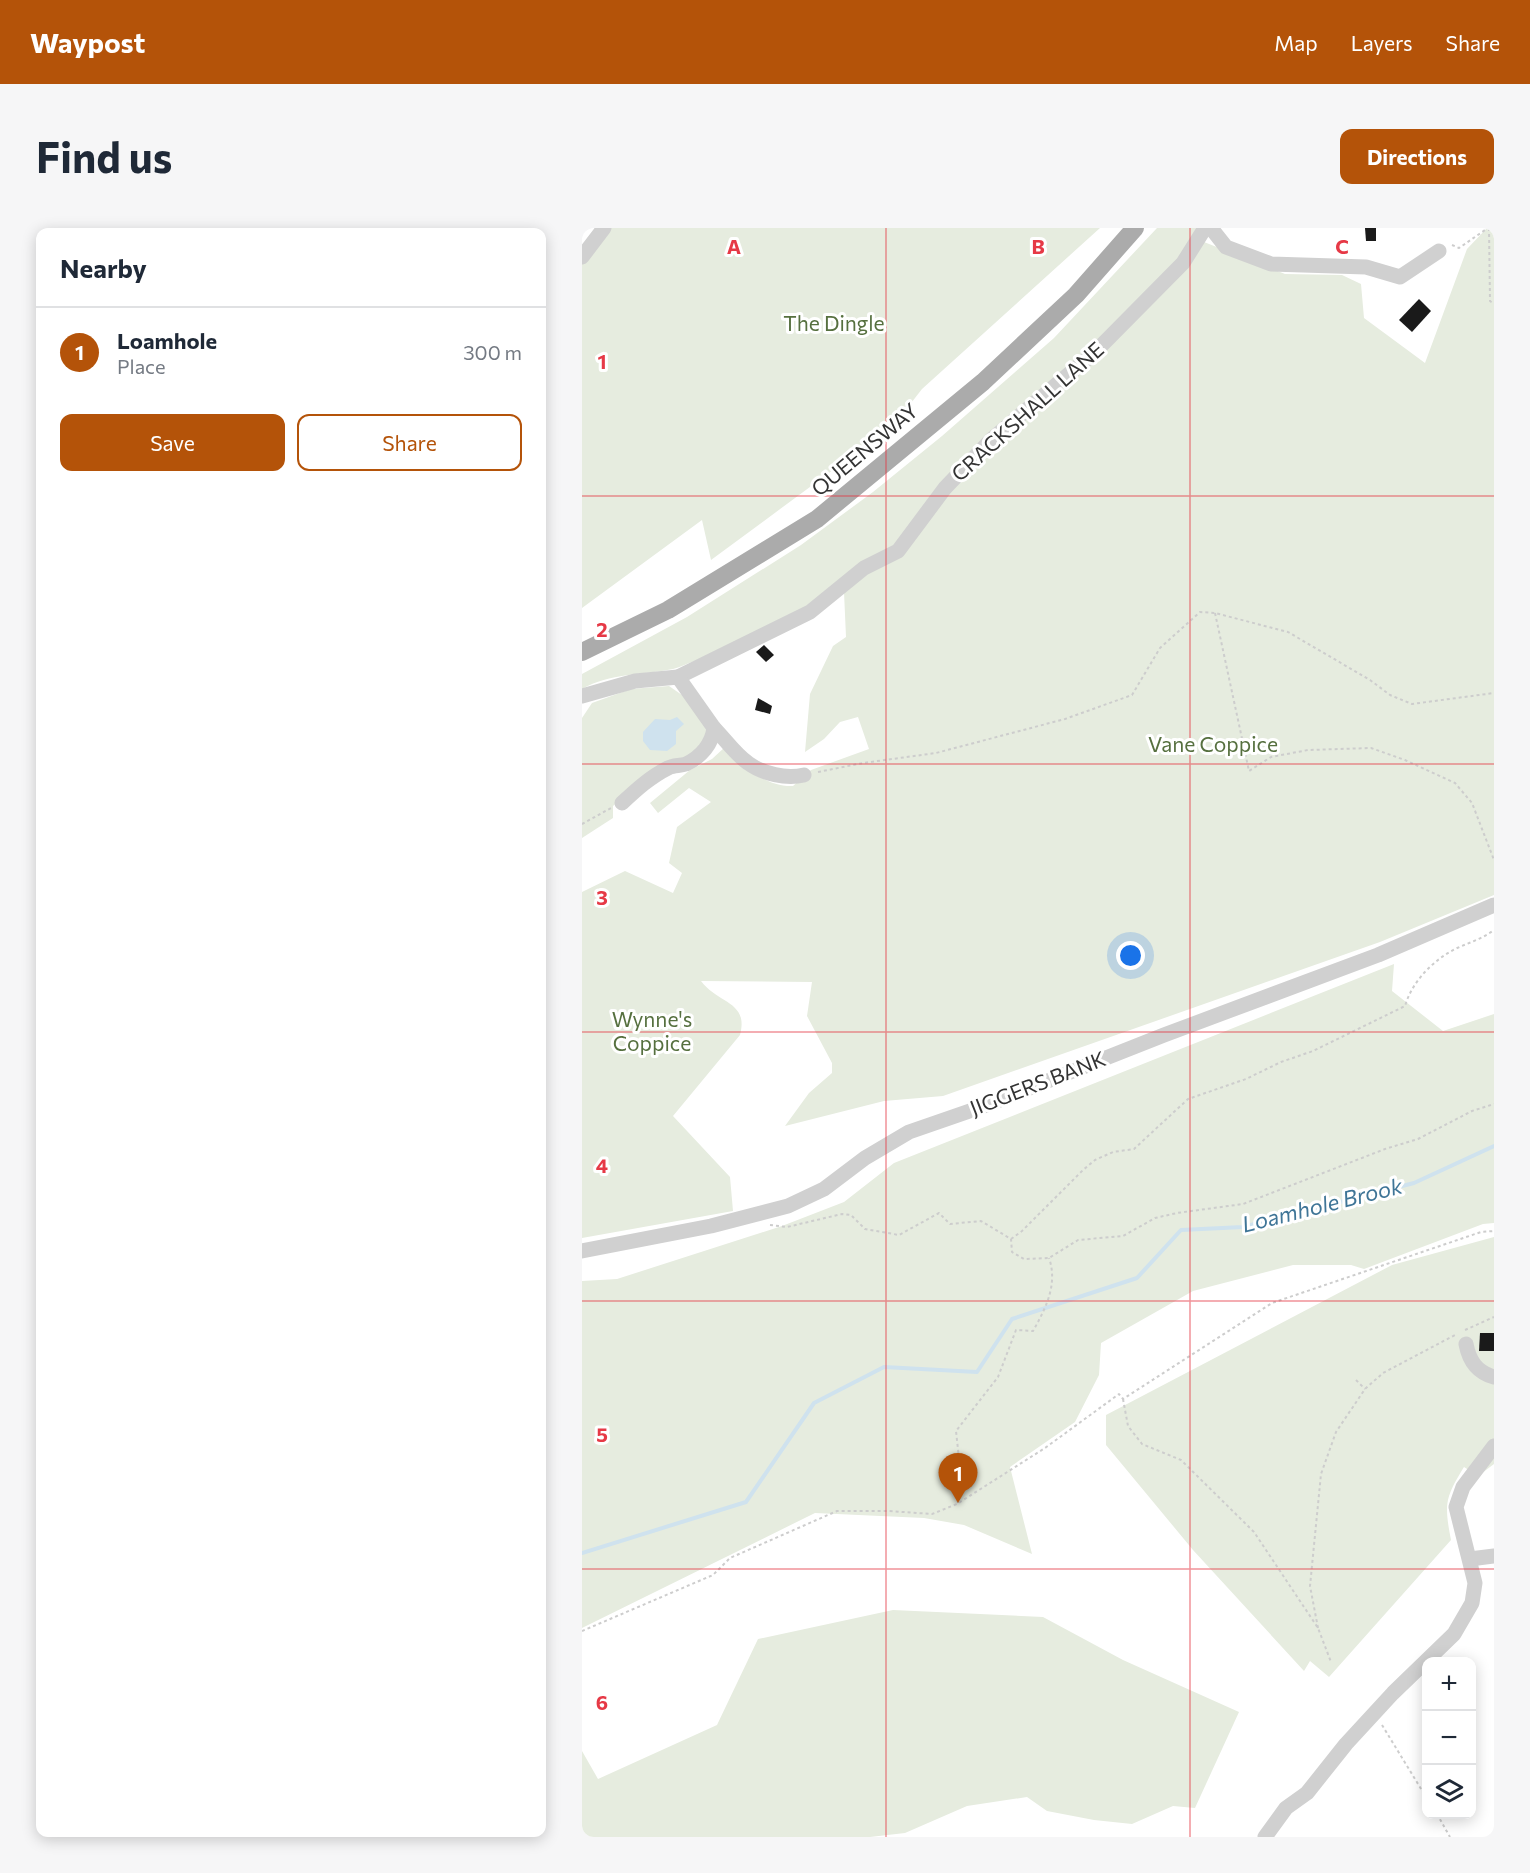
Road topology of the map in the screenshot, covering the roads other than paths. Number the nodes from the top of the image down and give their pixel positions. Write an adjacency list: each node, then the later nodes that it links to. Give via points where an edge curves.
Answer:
1 (604, 228): 6 (street)
2 (1135, 228): 7 (main road, QUEENSWAY, via 1076,296 983,382 817,519 668,610)
3 (1204, 228): 8 (street, CRACKSHALL LANE, via 1183,263 1103,344 991,440 945,488 898,551 864,567 810,612)
4 (1211, 228): 5 (street, via 1226,247 1271,264 1366,267 1400,277)
5 (1439, 251)
6 (582, 257)
7 (582, 652)
8 (678, 677): 9 (street, CRACKSHALL LANE, via 635,681); 10 (street)
9 (582, 696)
10 (714, 728): 11 (street, via 748,763 777,775); 12 (street, via 712,740 700,755 684,765 670,766)
11 (804, 775)
12 (622, 803)
13 (1494, 905): 14 (street, JIGGERS BANK, via 1378,955 909,1132 824,1189 788,1206)
14 (582, 1251)
15 (1466, 1344): 16 (street, via 1472,1363)
16 (1494, 1377)
17 (1494, 1446): 19 (street, via 1463,1486 1456,1506)
18 (1494, 1556): 19 (street)
19 (1470, 1559): 20 (street, via 1475,1583 1472,1603 1454,1634 1374,1713 1307,1793 1286,1808)
20 (1265, 1837)

